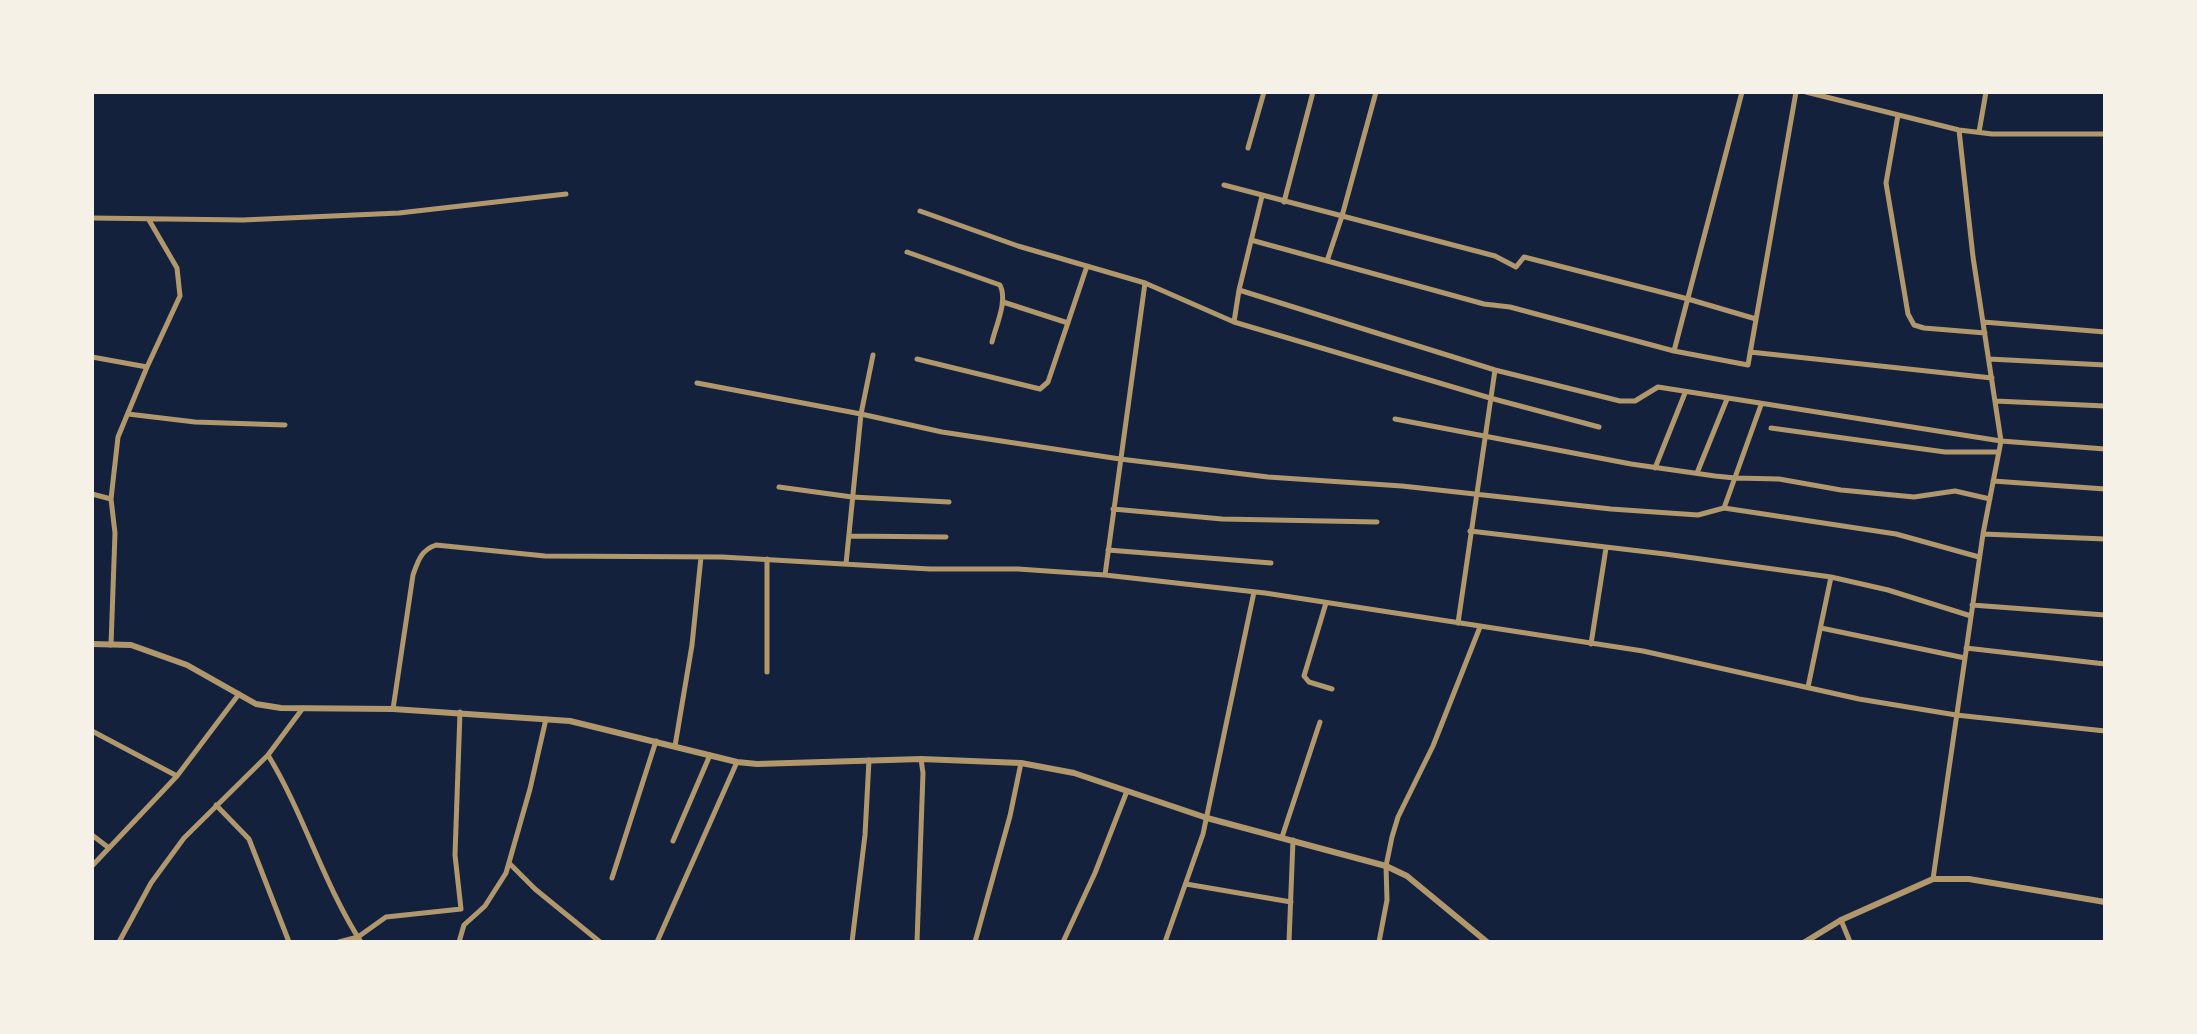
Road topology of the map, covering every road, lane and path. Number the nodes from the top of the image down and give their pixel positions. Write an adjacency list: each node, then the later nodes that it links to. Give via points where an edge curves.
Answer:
1 (1264, 92): 12 (street)
2 (1313, 92): 16 (street)
3 (1376, 92): 18 (street)
4 (1742, 92): 27 (street)
5 (1796, 92): 29 (street)
6 (1806, 92): 8 (street)
7 (1986, 92): 10 (street)
8 (1898, 115): 9 (street); 34 (street, via 1886,183 1908,314 1914,325 1924,328)
9 (1959, 130): 10 (street); 31 (street)
10 (1979, 132): 11 (street)
11 (2105, 134)
12 (1248, 148)
13 (1224, 185): 15 (street)
14 (566, 194): 20 (street, via 399,213)
15 (1262, 196): 16 (street); 21 (street)
16 (1284, 202): 18 (street)
17 (920, 211): 24 (street)
18 (1342, 216): 23 (street); 27 (street, via 1495,256 1516,267 1524,257)
19 (92, 218): 20 (street)
20 (148, 219): 43 (street, via 177,268 180,296)
21 (1251, 240): 23 (street); 26 (street)
22 (907, 252): 28 (street, via 1000,285)
23 (1327, 261): 36 (street)
24 (1087, 266): 25 (street); 32 (street)
25 (1145, 283): 30 (street); 63 (street)
26 (1239, 290): 30 (street); 44 (street)
27 (1688, 299): 29 (street); 36 (street)
28 (1003, 302): 32 (street); 35 (street)
29 (1756, 319): 37 (street)
30 (1234, 322): 48 (street)
31 (1983, 322): 33 (street); 34 (street)
32 (1068, 323): 40 (street, via 1048,382 1040,389)
33 (2105, 332)
34 (1985, 333): 41 (street)
35 (992, 342)
36 (1674, 351): 37 (street, via 1748,365)
37 (1750, 352): 45 (street)
38 (873, 355): 54 (street)
39 (92, 357): 43 (street)
40 (917, 359)
41 (1989, 359): 42 (street); 45 (street)
42 (2105, 365)
43 (147, 367): 53 (street)
44 (1495, 370): 47 (street, via 1620,401 1635,401 1658,387); 48 (street)
45 (1992, 378): 50 (street)
46 (697, 383): 54 (street)
47 (1685, 393): 49 (street); 64 (street)
48 (1490, 398): 57 (street); 59 (street)
49 (1727, 399): 51 (street); 65 (street)
50 (1995, 401): 52 (street); 60 (street)
51 (1761, 405): 60 (street); 66 (street)
52 (2105, 406)
53 (128, 414): 56 (street); 73 (street, via 118,437)
54 (861, 414): 63 (street); 72 (street)
55 (1395, 419): 59 (street)
56 (285, 425)
57 (1599, 427)
58 (1771, 428): 62 (street, via 1945,452)
59 (1484, 437): 64 (street); 71 (street)
60 (2001, 441): 61 (street); 62 (street)
61 (2105, 449)
62 (1999, 452): 67 (street)
63 (1120, 459): 71 (street); 77 (street)
64 (1655, 468): 65 (street)
65 (1697, 473): 66 (street)
66 (1735, 478): 74 (street, via 1914,497 1955,491); 76 (street)
67 (1993, 481): 69 (street); 74 (street)
68 (779, 487): 72 (street)
69 (2105, 489)
70 (92, 494): 73 (street)
71 (1475, 494): 76 (street, via 1698,515); 79 (street)
72 (852, 497): 75 (street); 81 (street)
73 (111, 499): 103 (street)
74 (1990, 499): 80 (street)
75 (949, 502)
76 (1724, 508): 87 (street, via 1896,534)
77 (1113, 509): 78 (street, via 1222,519); 85 (street)
78 (1377, 522)
79 (1470, 531): 84 (street); 98 (street)
80 (1983, 534): 83 (street); 87 (street)
81 (849, 536): 82 (street); 90 (street)
82 (946, 537)
83 (2105, 539)
84 (1606, 548): 92 (street); 102 (street)
85 (1108, 550): 89 (street); 91 (street)
86 (701, 557): 88 (street); 112 (street, via 545,556 426,548 413,575); 120 (street)
87 (1979, 557): 95 (street)
88 (767, 559): 90 (street); 107 (street)
89 (1271, 563)
90 (846, 564): 91 (street)
91 (1105, 575): 93 (street)
92 (1831, 577): 97 (street); 100 (street)
93 (1254, 592): 94 (street); 130 (street)
94 (1326, 603): 98 (street); 109 (street, via 1304,676)
95 (1972, 605): 96 (street); 97 (street)
96 (2105, 615)
97 (1971, 616): 104 (street)
98 (1458, 623): 99 (street)
99 (1480, 627): 102 (street); 138 (street, via 1433,746 1398,817)
100 (1821, 628): 105 (street); 108 (street)
101 (92, 644): 103 (street)
102 (1591, 644): 108 (street)
103 (111, 645): 110 (street, via 131,645 187,665)
104 (1966, 648): 105 (street); 106 (street)
105 (1965, 658): 114 (street)
106 (2105, 664)
107 (767, 672)
108 (1808, 687): 114 (street)
109 (1332, 689)
110 (239, 694): 111 (street, via 256,704); 127 (street)
111 (303, 708): 112 (street); 121 (street)
112 (393, 709): 113 (street)
113 (460, 712): 115 (street); 145 (street, via 455,855 461,909 386,917)
114 (1956, 715): 118 (street); 140 (street)
115 (546, 718): 119 (street); 136 (street)
116 (1320, 722): 132 (street)
117 (92, 731): 127 (street)
118 (2105, 731)
119 (656, 741): 120 (street); 139 (street)
120 (675, 746): 122 (street)
121 (268, 755): 129 (street); 145 (street)
122 (710, 755): 125 (street); 134 (street)
123 (921, 759): 124 (street); 126 (street); 153 (street)
124 (869, 760): 125 (street); 152 (street)
125 (737, 762): 151 (street)
126 (1021, 763): 128 (street); 154 (street)
127 (177, 776): 135 (street)
128 (1127, 791): 130 (street); 155 (street)
129 (216, 805): 146 (street, via 151,883); 147 (street, via 249,839)
130 (1207, 818): 132 (street); 141 (street)
131 (92, 835): 135 (street)
132 (1282, 837): 133 (street)
133 (1293, 840): 138 (street); 142 (street)
134 (673, 841)
135 (109, 848): 137 (street)
136 (509, 863): 149 (street, via 485,906 464,925); 150 (street)
137 (92, 866)
138 (1386, 866): 158 (street, via 1387,900); 159 (street, via 1407,876)
139 (612, 878)
140 (1933, 879): 143 (street, via 1969,879); 144 (street)
141 (1186, 884): 142 (street); 156 (street)
142 (1291, 902): 157 (street)
143 (2105, 902)
144 (1841, 920): 160 (street); 161 (street)
145 (359, 940): 148 (street)
146 (119, 942)
147 (289, 942)
148 (339, 942)
149 (459, 942)
150 (600, 942)
151 (657, 942)
152 (852, 942)
153 (917, 942)
154 (975, 942)
155 (1063, 942)
156 (1165, 942)
157 (1289, 942)
158 (1379, 942)
159 (1487, 942)
160 (1805, 942)
161 (1850, 942)

